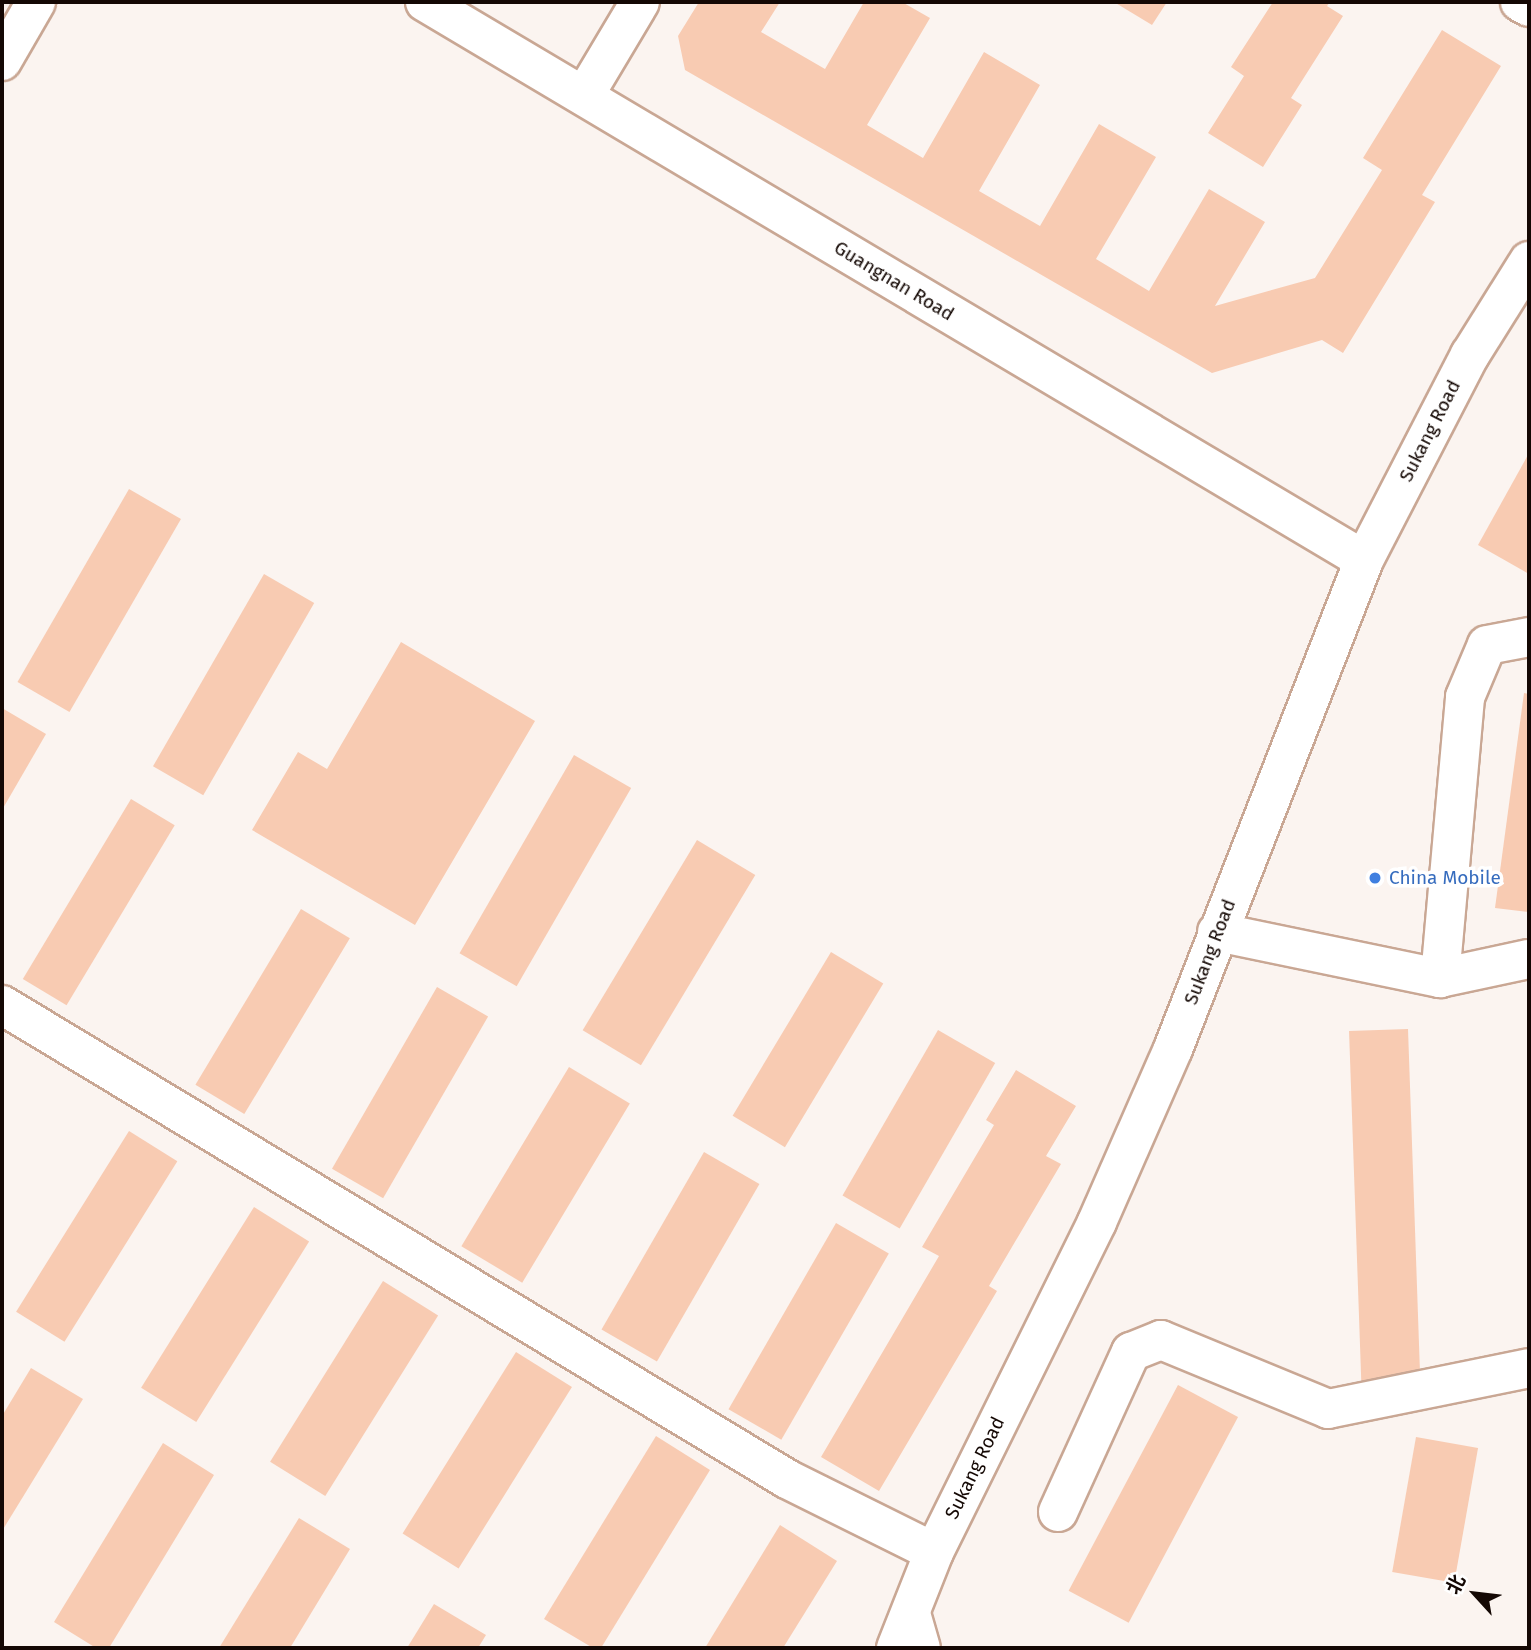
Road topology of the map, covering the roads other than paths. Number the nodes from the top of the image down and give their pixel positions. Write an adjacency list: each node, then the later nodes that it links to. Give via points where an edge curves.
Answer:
1 (36, 2): 6 (street)
2 (425, 2): 7 (street, Guangnan Road)
3 (640, 2): 7 (street)
4 (1520, 2): 5 (street)
5 (1529, 7)
6 (2, 61)
7 (584, 96): 9 (street, Guangnan Road)
8 (1529, 261): 9 (street, Sukang Road, via 1470,355)
9 (1364, 560): 11 (street, Sukang Road)
10 (1529, 637): 13 (street, via 1487,645 1465,697)
11 (1217, 932): 13 (street); 17 (street, Sukang Road, via 1173,1049 1103,1209)
12 (1529, 959): 13 (street)
13 (1440, 978)
14 (2, 1005): 17 (street, via 787,1479)
15 (1529, 1368): 16 (street, via 1328,1409 1161,1340 1131,1352)
16 (1058, 1512)
17 (934, 1552): 18 (street, Sukang Road)
18 (909, 1638)

